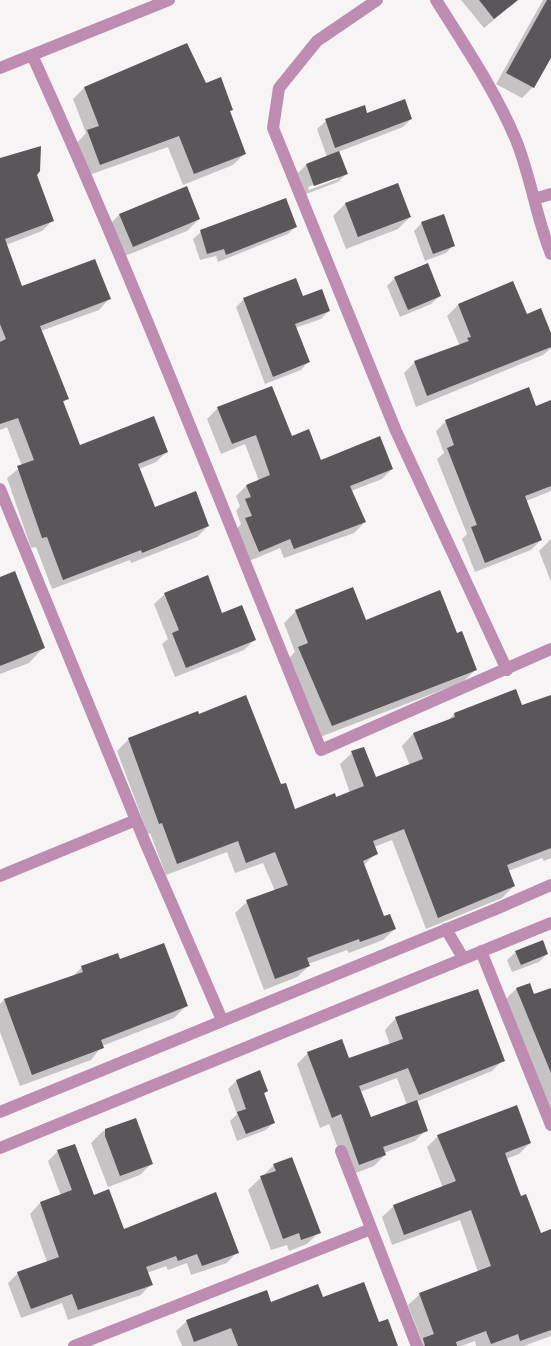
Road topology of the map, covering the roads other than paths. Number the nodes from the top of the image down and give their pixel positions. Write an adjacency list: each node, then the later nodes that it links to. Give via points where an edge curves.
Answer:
1 (169, 0): 4 (street)
2 (377, 0): 11 (street, via 353,14 312,48 279,88 273,128 396,431)
3 (436, 0): 7 (street, via 497,96 517,142)
4 (32, 55): 5 (street); 11 (street, via 147,322 321,750)
5 (0, 68)
6 (551, 194): 7 (street)
7 (534, 200): 8 (street)
8 (551, 254)
9 (0, 489): 12 (street)
10 (551, 649): 11 (street)
11 (507, 670)
12 (136, 820): 13 (street); 19 (street)
13 (0, 876)
14 (551, 885): 16 (street)
15 (551, 923): 17 (street)
16 (446, 929): 18 (street); 19 (street)
17 (481, 951): 18 (street); 21 (street)
18 (463, 958): 22 (street)
19 (222, 1020): 20 (street)
20 (0, 1112)
21 (551, 1125)
22 (0, 1148)
23 (341, 1151): 24 (street)
24 (371, 1229): 25 (street); 26 (street)
25 (74, 1346)
26 (417, 1346)

